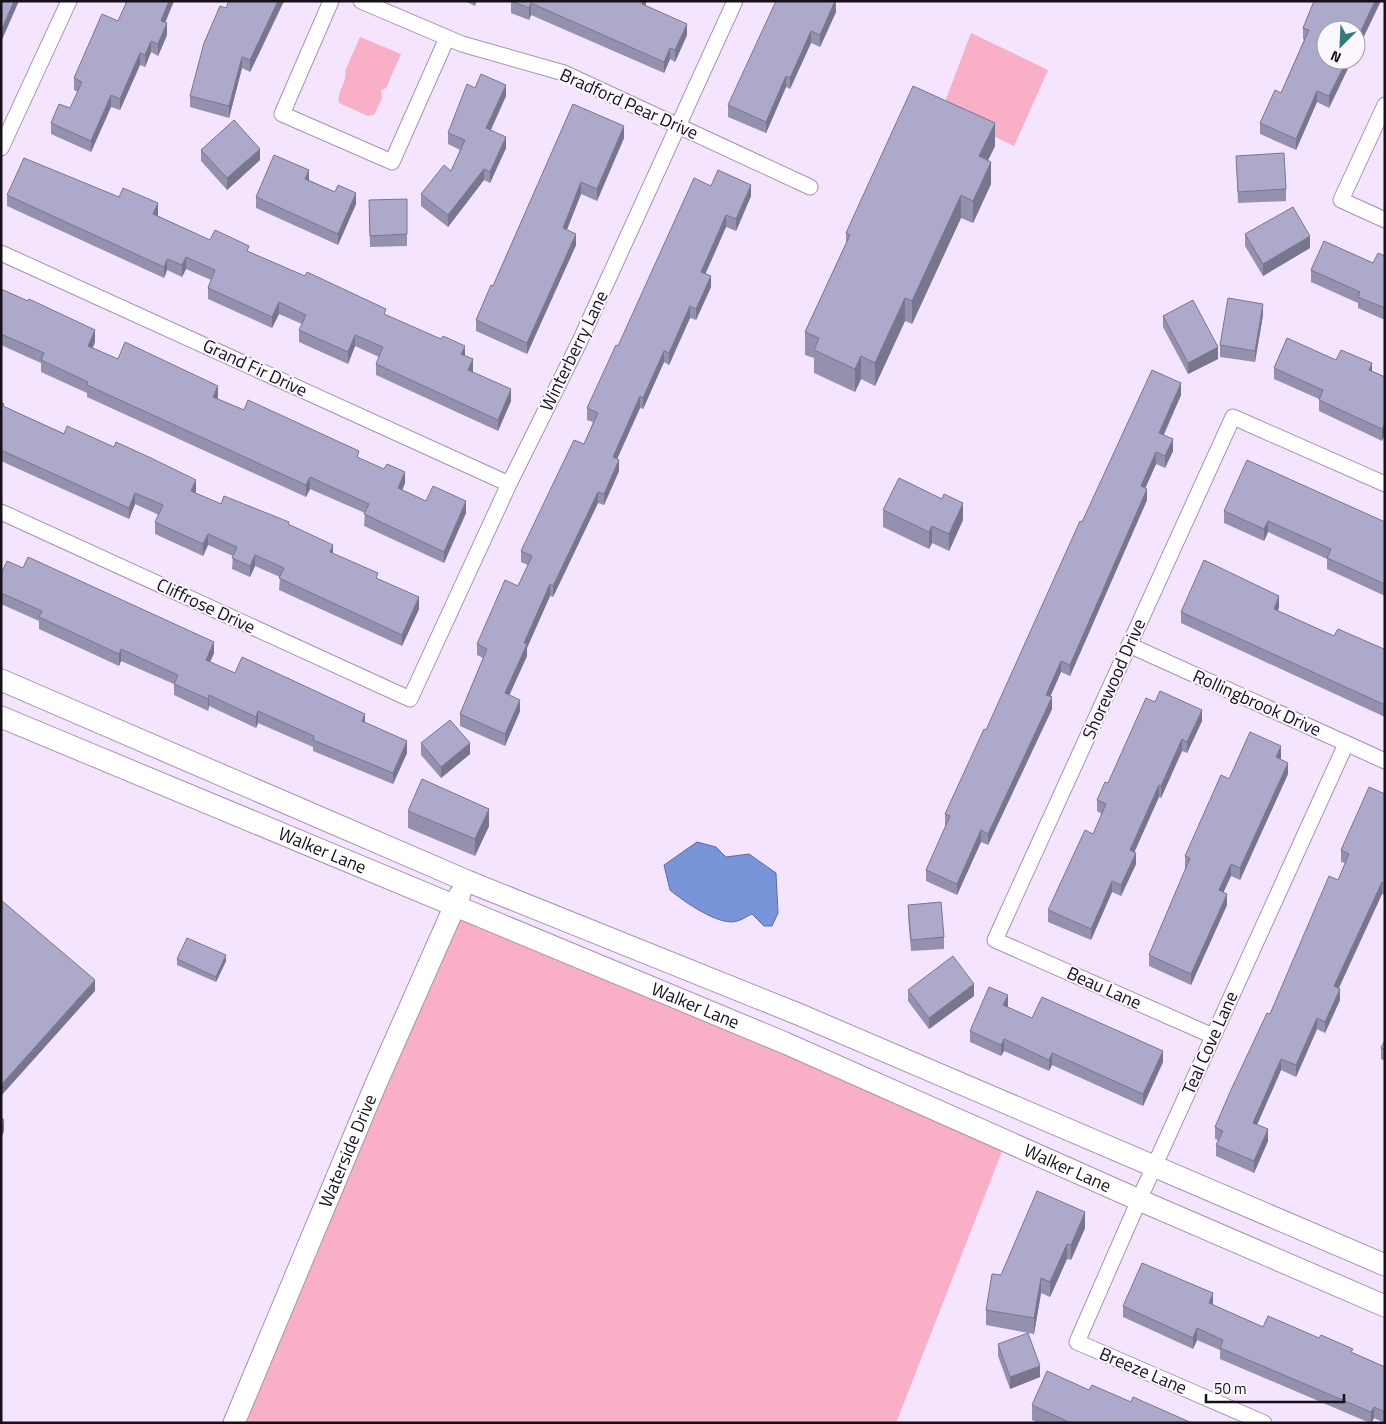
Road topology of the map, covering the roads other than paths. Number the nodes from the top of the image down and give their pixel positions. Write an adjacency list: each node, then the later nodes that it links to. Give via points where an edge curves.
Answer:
1 (69, 1): 8 (street)
2 (331, 1): 5 (street, via 282,114 392,162)
3 (361, 1): 5 (street, Bradford Pear Drive)
4 (735, 1): 7 (street, Winterberry Lane)
5 (447, 38): 7 (street, Bradford Pear Drive, via 564,73)
6 (1385, 105): 10 (street, via 1341,200)
7 (677, 126): 9 (street, Bradford Pear Drive); 12 (street, Winterberry Lane, via 579,343)
8 (1, 148)
9 (810, 187)
10 (1385, 220)
11 (1, 253): 12 (street, Grand Fir Drive)
12 (509, 484): 17 (street, Winterberry Lane)
13 (1385, 484): 15 (street, Shorewood Drive, via 1233,417)
14 (1, 512): 17 (street, Cliffrose Drive)
15 (1129, 645): 19 (street, Rollingbrook Drive); 23 (street, Shorewood Drive)
16 (1, 680): 21 (street, Walker Lane)
17 (410, 700)
18 (1, 717): 22 (street, Walker Lane)
19 (1346, 744): 20 (street, Rollingbrook Drive); 25 (street, Teal Cove Lane)
20 (1385, 761)
21 (466, 881): 22 (street, Waterside Drive); 24 (street, Walker Lane)
22 (454, 907): 26 (street, Walker Lane); 31 (street, Waterside Drive)
23 (995, 940): 25 (street, Beau Lane)
24 (798, 1014): 26 (street); 27 (street, Walker Lane)
25 (1213, 1036): 27 (street, Teal Cove Lane)
26 (785, 1042): 27 (street, Walker Lane, via 1006,1141)
27 (1146, 1184): 28 (street, Walker Lane, via 1309,1234); 29 (street, Walker Lane); 30 (street, Teal Cove Lane)
28 (1385, 1265)
29 (1385, 1306)
30 (1077, 1342): 32 (street, Breeze Lane)
31 (234, 1423)
32 (1264, 1423)

